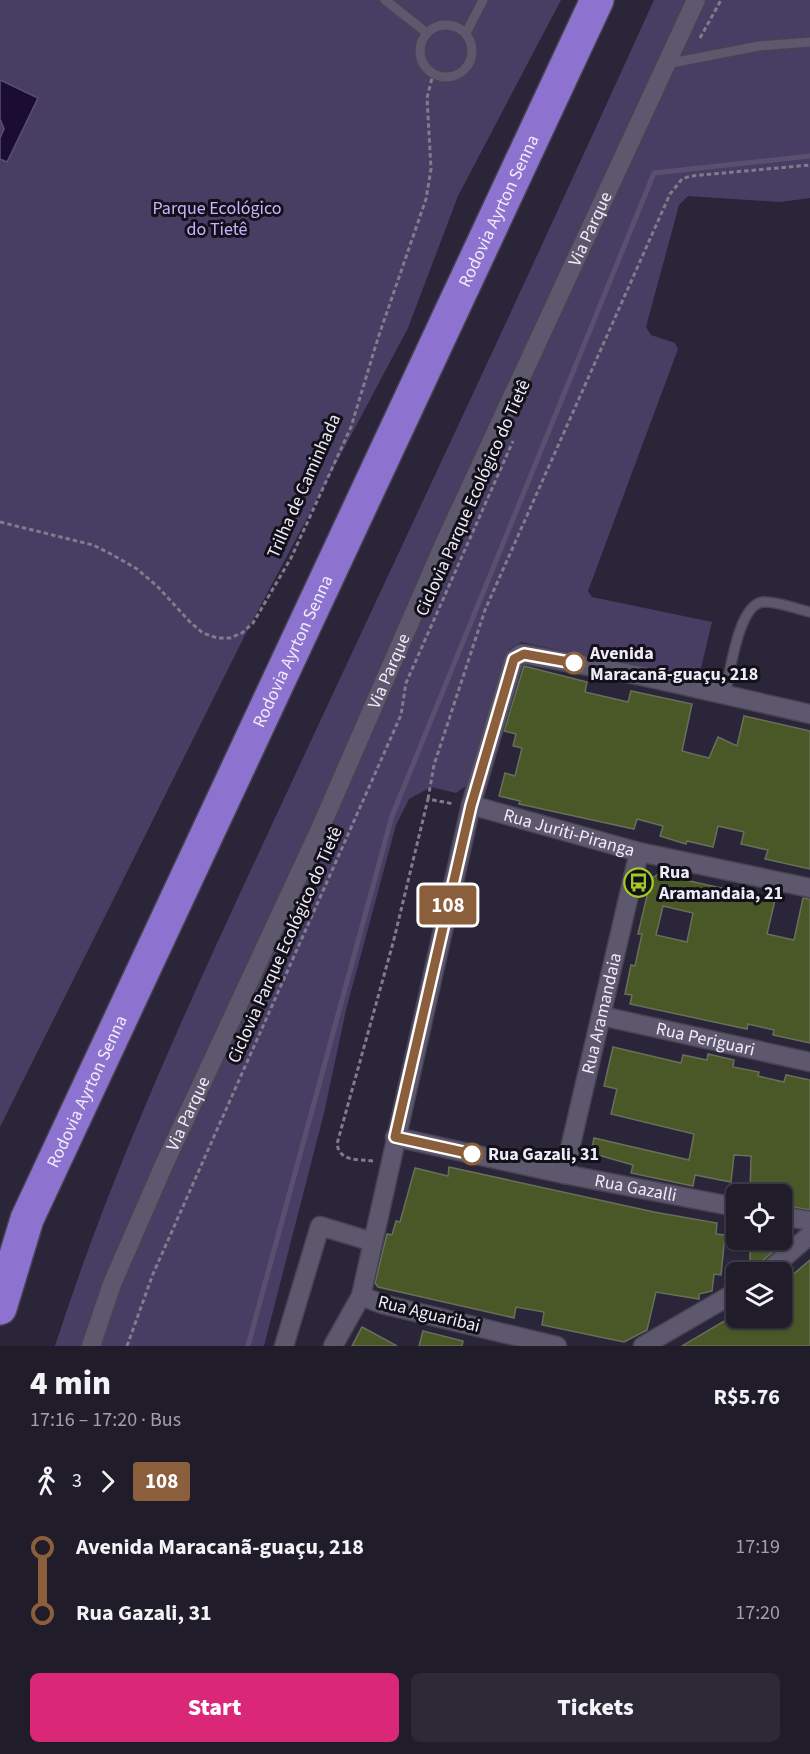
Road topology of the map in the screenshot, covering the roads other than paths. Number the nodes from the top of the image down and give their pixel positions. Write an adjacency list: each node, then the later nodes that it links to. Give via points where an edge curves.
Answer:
1 (385, 0): 5 (lane)
2 (483, 0): 6 (lane)
3 (597, 0): 27 (highway, Rodovia Ayrton Senna, via 27,1219)
4 (696, 0): 8 (street, Via Parque)
5 (426, 33): 6 (lane, via 439,25 454,25); 6 (lane, via 420,47 423,63 434,74 452,77 468,67 473,49)
6 (466, 33)
7 (810, 42): 8 (lane, via 759,46)
8 (666, 64): 28 (street, Via Parque, via 163,1167 112,1284)
9 (810, 612): 10 (lane, via 764,602 755,605 743,620)
10 (724, 694): 11 (street); 12 (street, Rua Aguaribai, via 517,655)
11 (810, 714)
12 (471, 806): 13 (street, Rua Juriti-Piranga); 17 (street, Rua Aguaribai)
13 (639, 852): 14 (street, Rua Juriti-Piranga); 15 (street, Rua Aramandaia)
14 (810, 888)
15 (602, 1016): 16 (street, Rua Periguari); 18 (street, Rua Aramandaia)
16 (810, 1062)
17 (395, 1137): 18 (street, Rua Gazalli); 23 (street, Rua Aguaribai)
18 (564, 1174): 19 (street, Rua Gazalli)
19 (726, 1205)
20 (792, 1218): 21 (street)
21 (810, 1221)
22 (810, 1235): 24 (street)
23 (373, 1242): 25 (street, Rua Aguaribai); 29 (street, via 320,1226)
24 (779, 1262)
25 (361, 1296): 30 (street); 31 (street, Rua Aguaribai)
26 (726, 1298): 32 (street)
27 (0, 1308)
28 (91, 1346)
29 (284, 1346)
30 (333, 1346)
31 (557, 1346)
32 (643, 1346)

